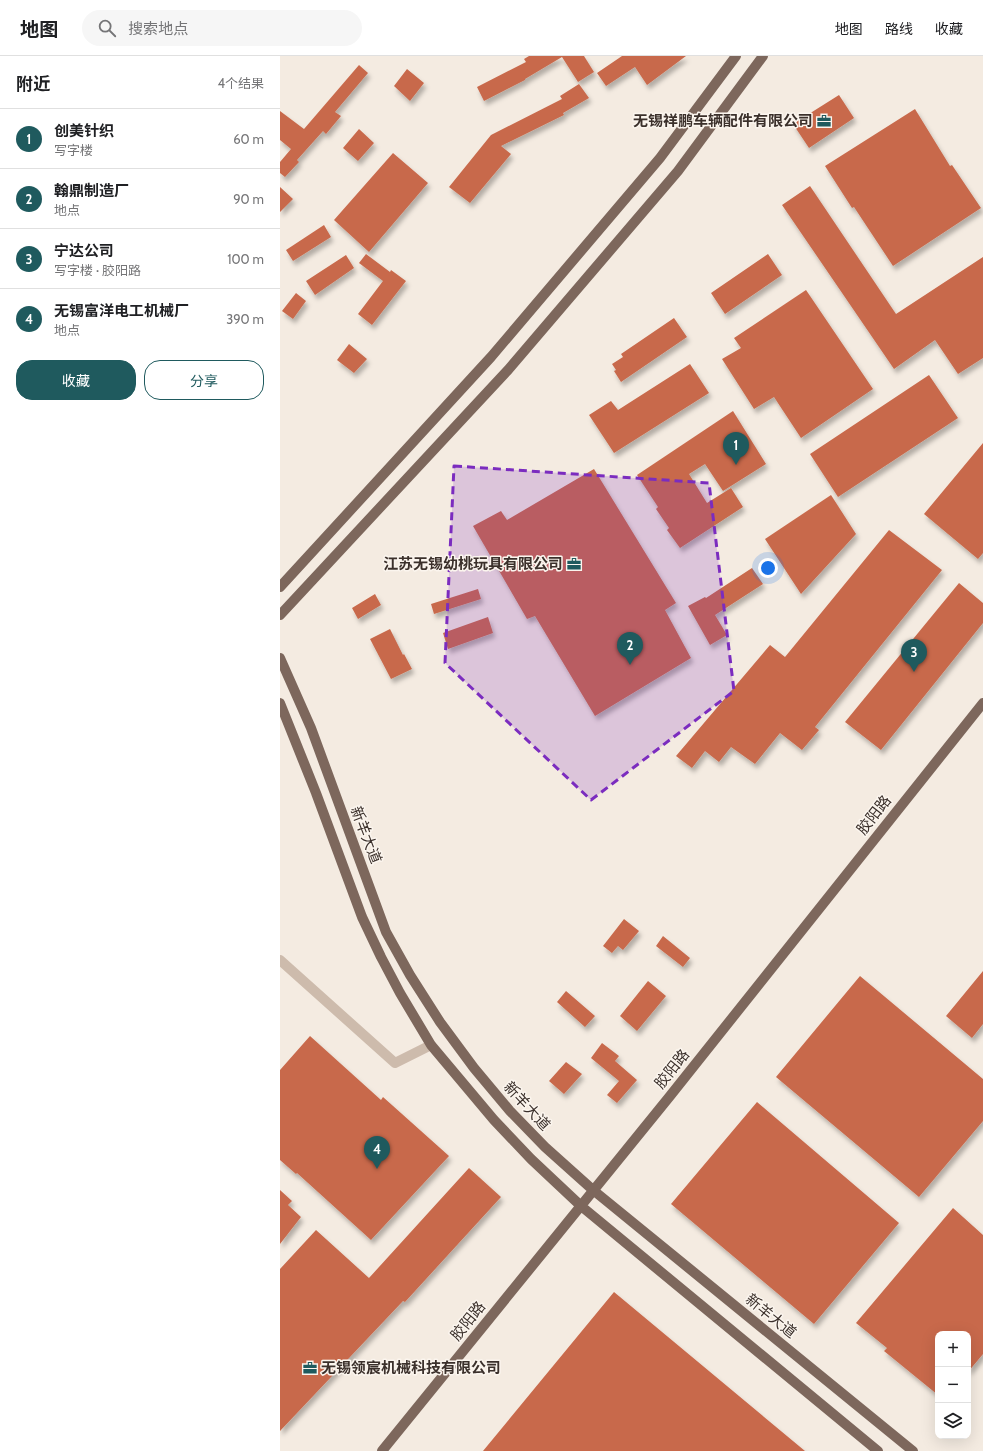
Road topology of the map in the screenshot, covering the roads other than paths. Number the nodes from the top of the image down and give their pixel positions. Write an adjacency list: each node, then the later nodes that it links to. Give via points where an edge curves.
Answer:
1 (736, 56): 3 (main road, via 660,158 491,357)
2 (762, 56): 4 (main road, via 678,171 508,370)
3 (280, 587)
4 (280, 615)
5 (280, 658): 10 (main road, 新羊大道, via 311,728 386,932 410,975 440,1022 510,1112)
6 (280, 703): 9 (main road, via 362,917 397,987)
7 (983, 703): 10 (main road, 胶阳路)
8 (280, 960): 9 (street, via 395,1063)
9 (431, 1045): 11 (main road, via 494,1120)
10 (593, 1190): 11 (main road, 胶阳路); 14 (main road, 新羊大道)
11 (581, 1206): 12 (main road, 胶阳路); 13 (main road)
12 (382, 1451)
13 (878, 1451)
14 (913, 1451)

